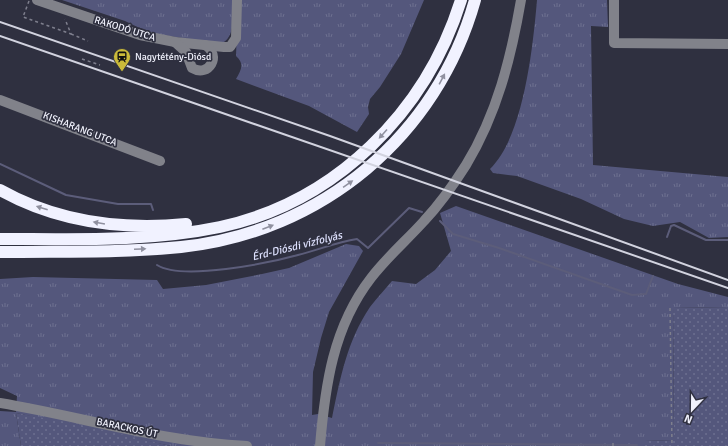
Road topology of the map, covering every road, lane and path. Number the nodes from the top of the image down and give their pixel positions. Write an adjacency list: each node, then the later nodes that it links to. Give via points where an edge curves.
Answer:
1 (29, 0): 9 (path, via 23,17)
2 (37, 0): 8 (street, RAKODÓ UTCA)
3 (236, 0): 13 (street, RAKODÓ UTCA, via 236,38 230,47)
4 (461, 0): 19 (highway, one-way to 19, via 436,61 408,104 376,142 330,179 306,194)
5 (475, 0): 21 (highway, one-way to 5, via 159,248 197,244 264,229 315,204 373,165 422,112 458,49)
6 (521, 0): 30 (street, via 508,68 487,125 475,148 454,182 425,220 372,277 343,327 327,380)
7 (614, 0): 12 (street, via 614,43)
8 (60, 8): 9 (path); 11 (street, RAKODÓ UTCA, via 130,33)
9 (71, 34): 10 (path)
10 (88, 40)
11 (175, 42): 13 (street, RAKODÓ UTCA); 13 (street, via 186,52 192,68 200,71 207,69 213,60 213,53)
12 (728, 44)
13 (205, 45)
14 (82, 59): 15 (path)
15 (100, 65)
16 (0, 100): 17 (street, KISHARANG UTCA)
17 (160, 161)
18 (0, 190): 19 (highway, one-way to 18, via 138,227 117,225 80,219 36,206)
19 (249, 218): 20 (highway, via 181,233 80,239)
20 (0, 239)
21 (50, 251): 22 (highway); 23 (highway)
22 (0, 252)
23 (0, 258)
24 (670, 308): 32 (path)
25 (0, 396): 27 (street, BARACKOS ÚT)
26 (0, 403): 27 (street, BARACKOS ÚT)
27 (55, 412): 29 (street, BARACKOS ÚT, via 185,441)
28 (613, 442): 31 (path)
29 (247, 446)
30 (320, 446)
31 (613, 446)
32 (672, 446)

